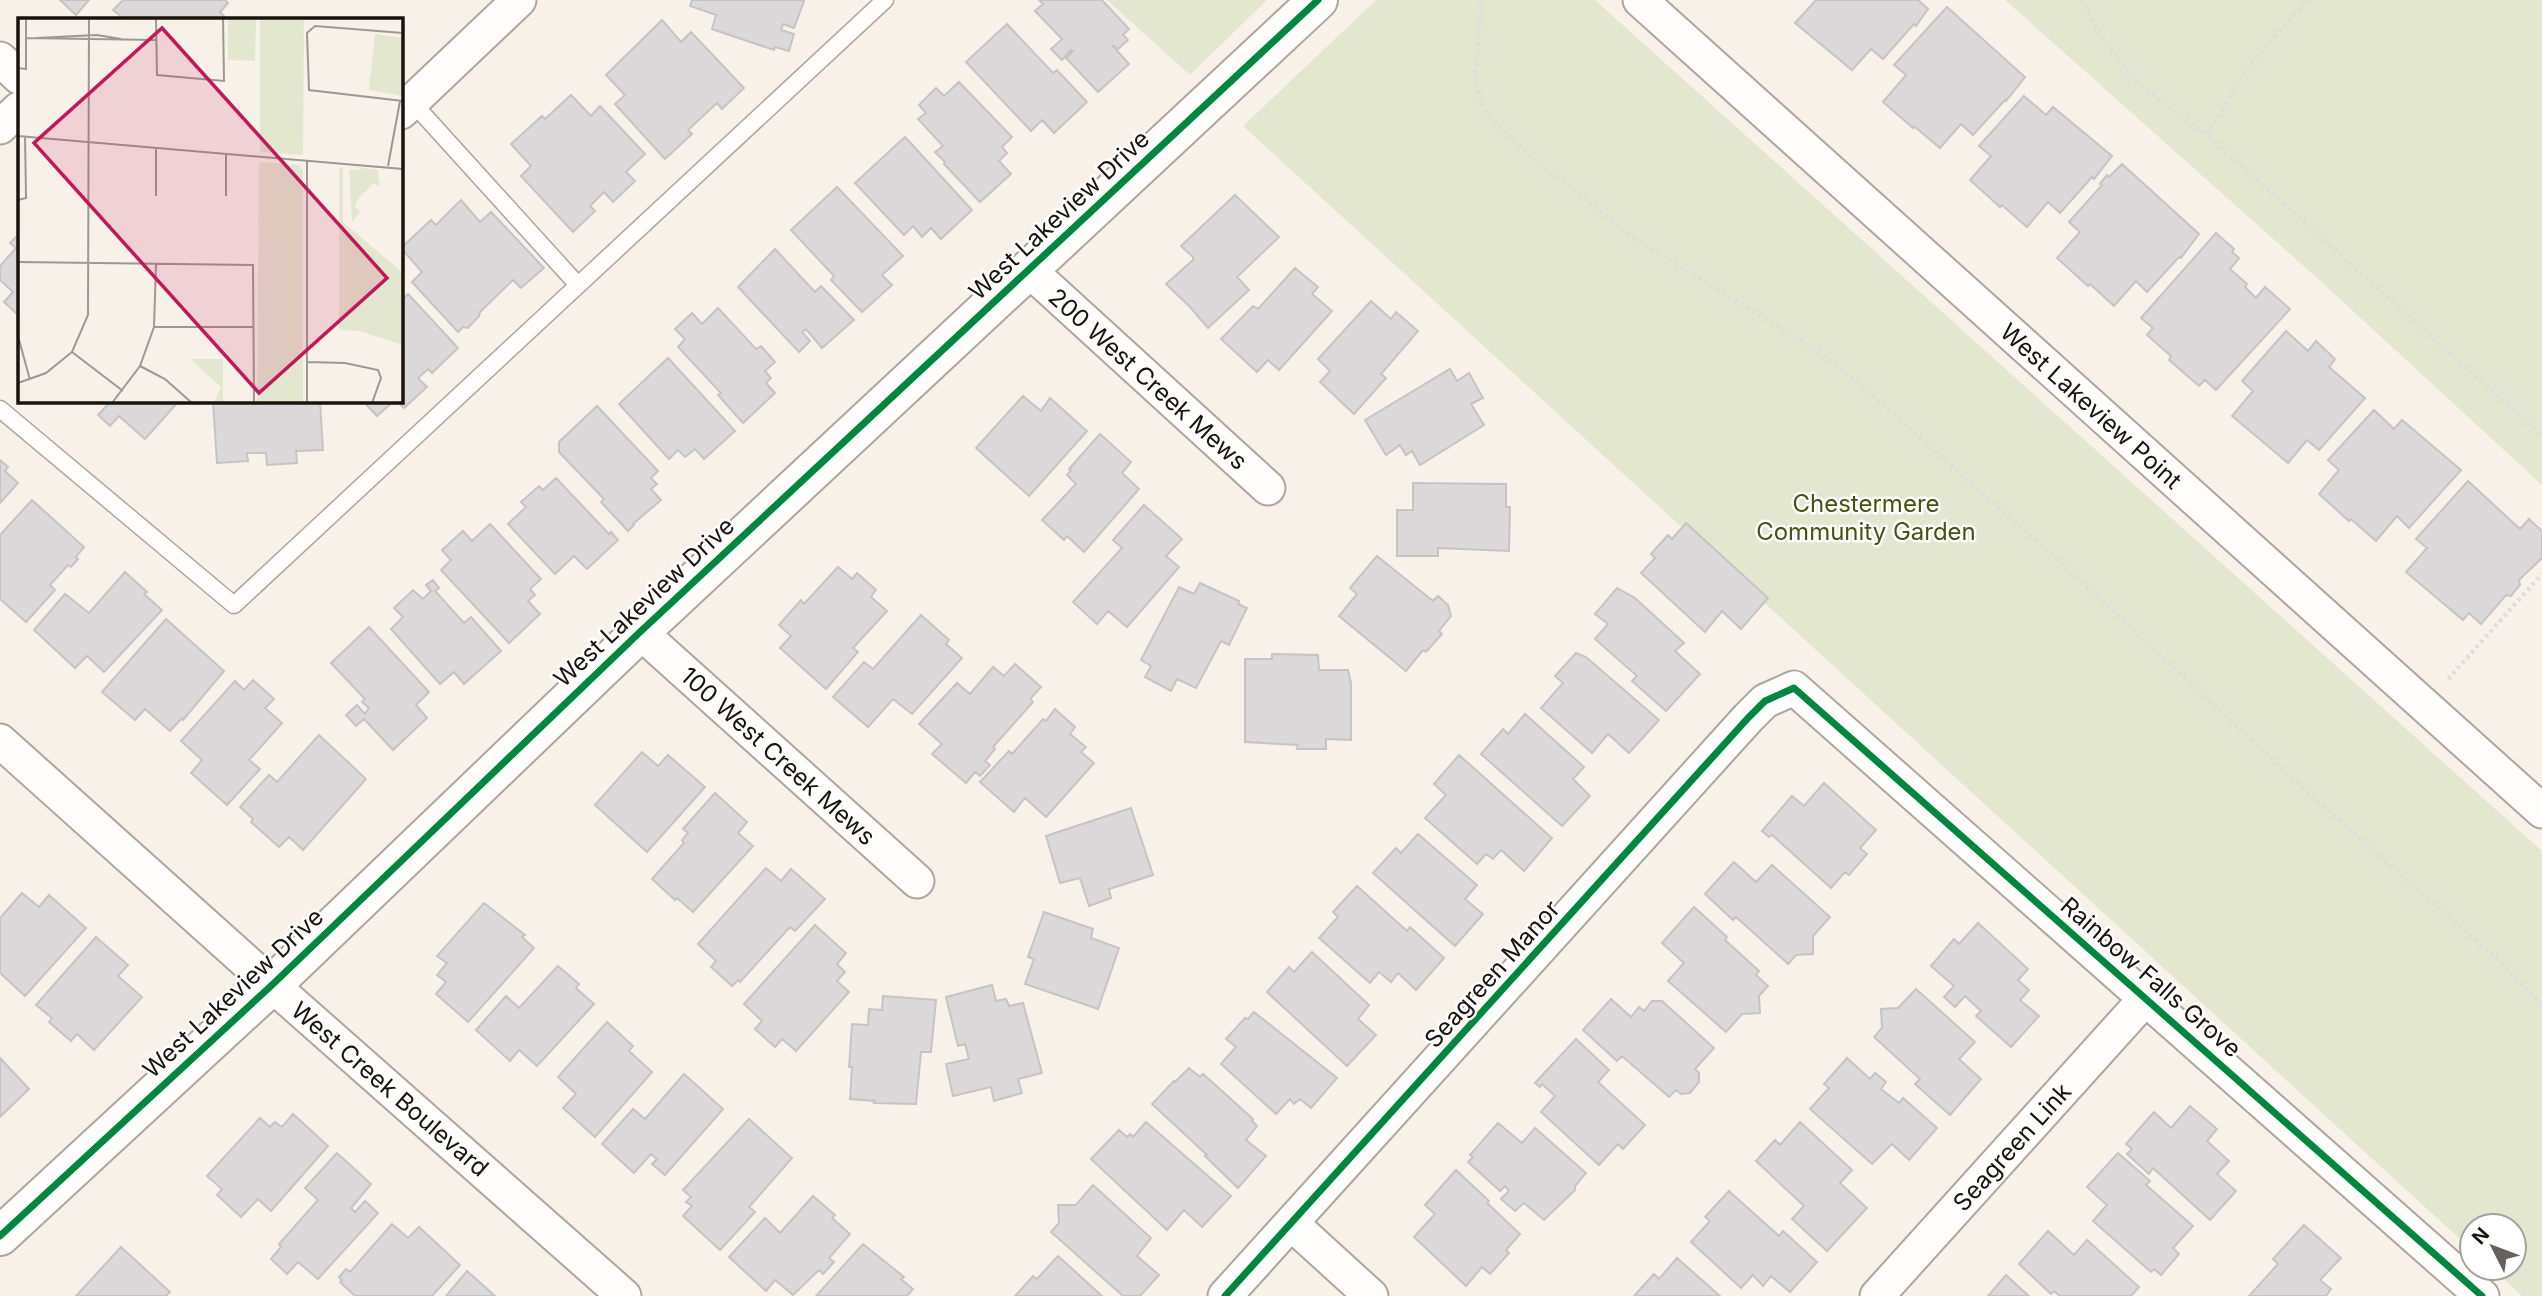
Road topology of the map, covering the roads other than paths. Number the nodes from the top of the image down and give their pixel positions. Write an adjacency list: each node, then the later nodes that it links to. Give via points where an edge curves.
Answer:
1 (519, 0): 7 (street)
2 (885, 0): 11 (lane)
3 (1318, 0): 10 (street, West Lakeview Drive)
4 (1640, 0): 17 (street, West Lakeview Point)
5 (0, 59): 6 (street)
6 (18, 76)
7 (406, 107): 11 (lane)
8 (18, 110): 9 (street)
9 (0, 127)
10 (1029, 270): 13 (street, 200 West Creek Mews); 14 (street, West Lakeview Drive)
11 (577, 284): 12 (lane, via 234,605)
12 (0, 409)
13 (1268, 488)
14 (640, 632): 18 (street, 100 West Creek Mews); 19 (street, West Lakeview Drive)
15 (1794, 688): 20 (street, Rainbow Falls Grove); 21 (street, Seagreen Manor, via 1765,701 1748,718)
16 (0, 741): 19 (street, West Creek Boulevard)
17 (2542, 811)
18 (917, 881)
19 (272, 985): 22 (street, West Lakeview Drive); 23 (street, West Creek Boulevard)
20 (2146, 998): 26 (street, Seagreen Link); 27 (street, Rainbow Falls Grove)
21 (1292, 1224): 24 (street, Seagreen Manor); 25 (street)
22 (0, 1236)
23 (624, 1296)
24 (1225, 1296)
25 (1371, 1296)
26 (1878, 1296)
27 (2482, 1296)

